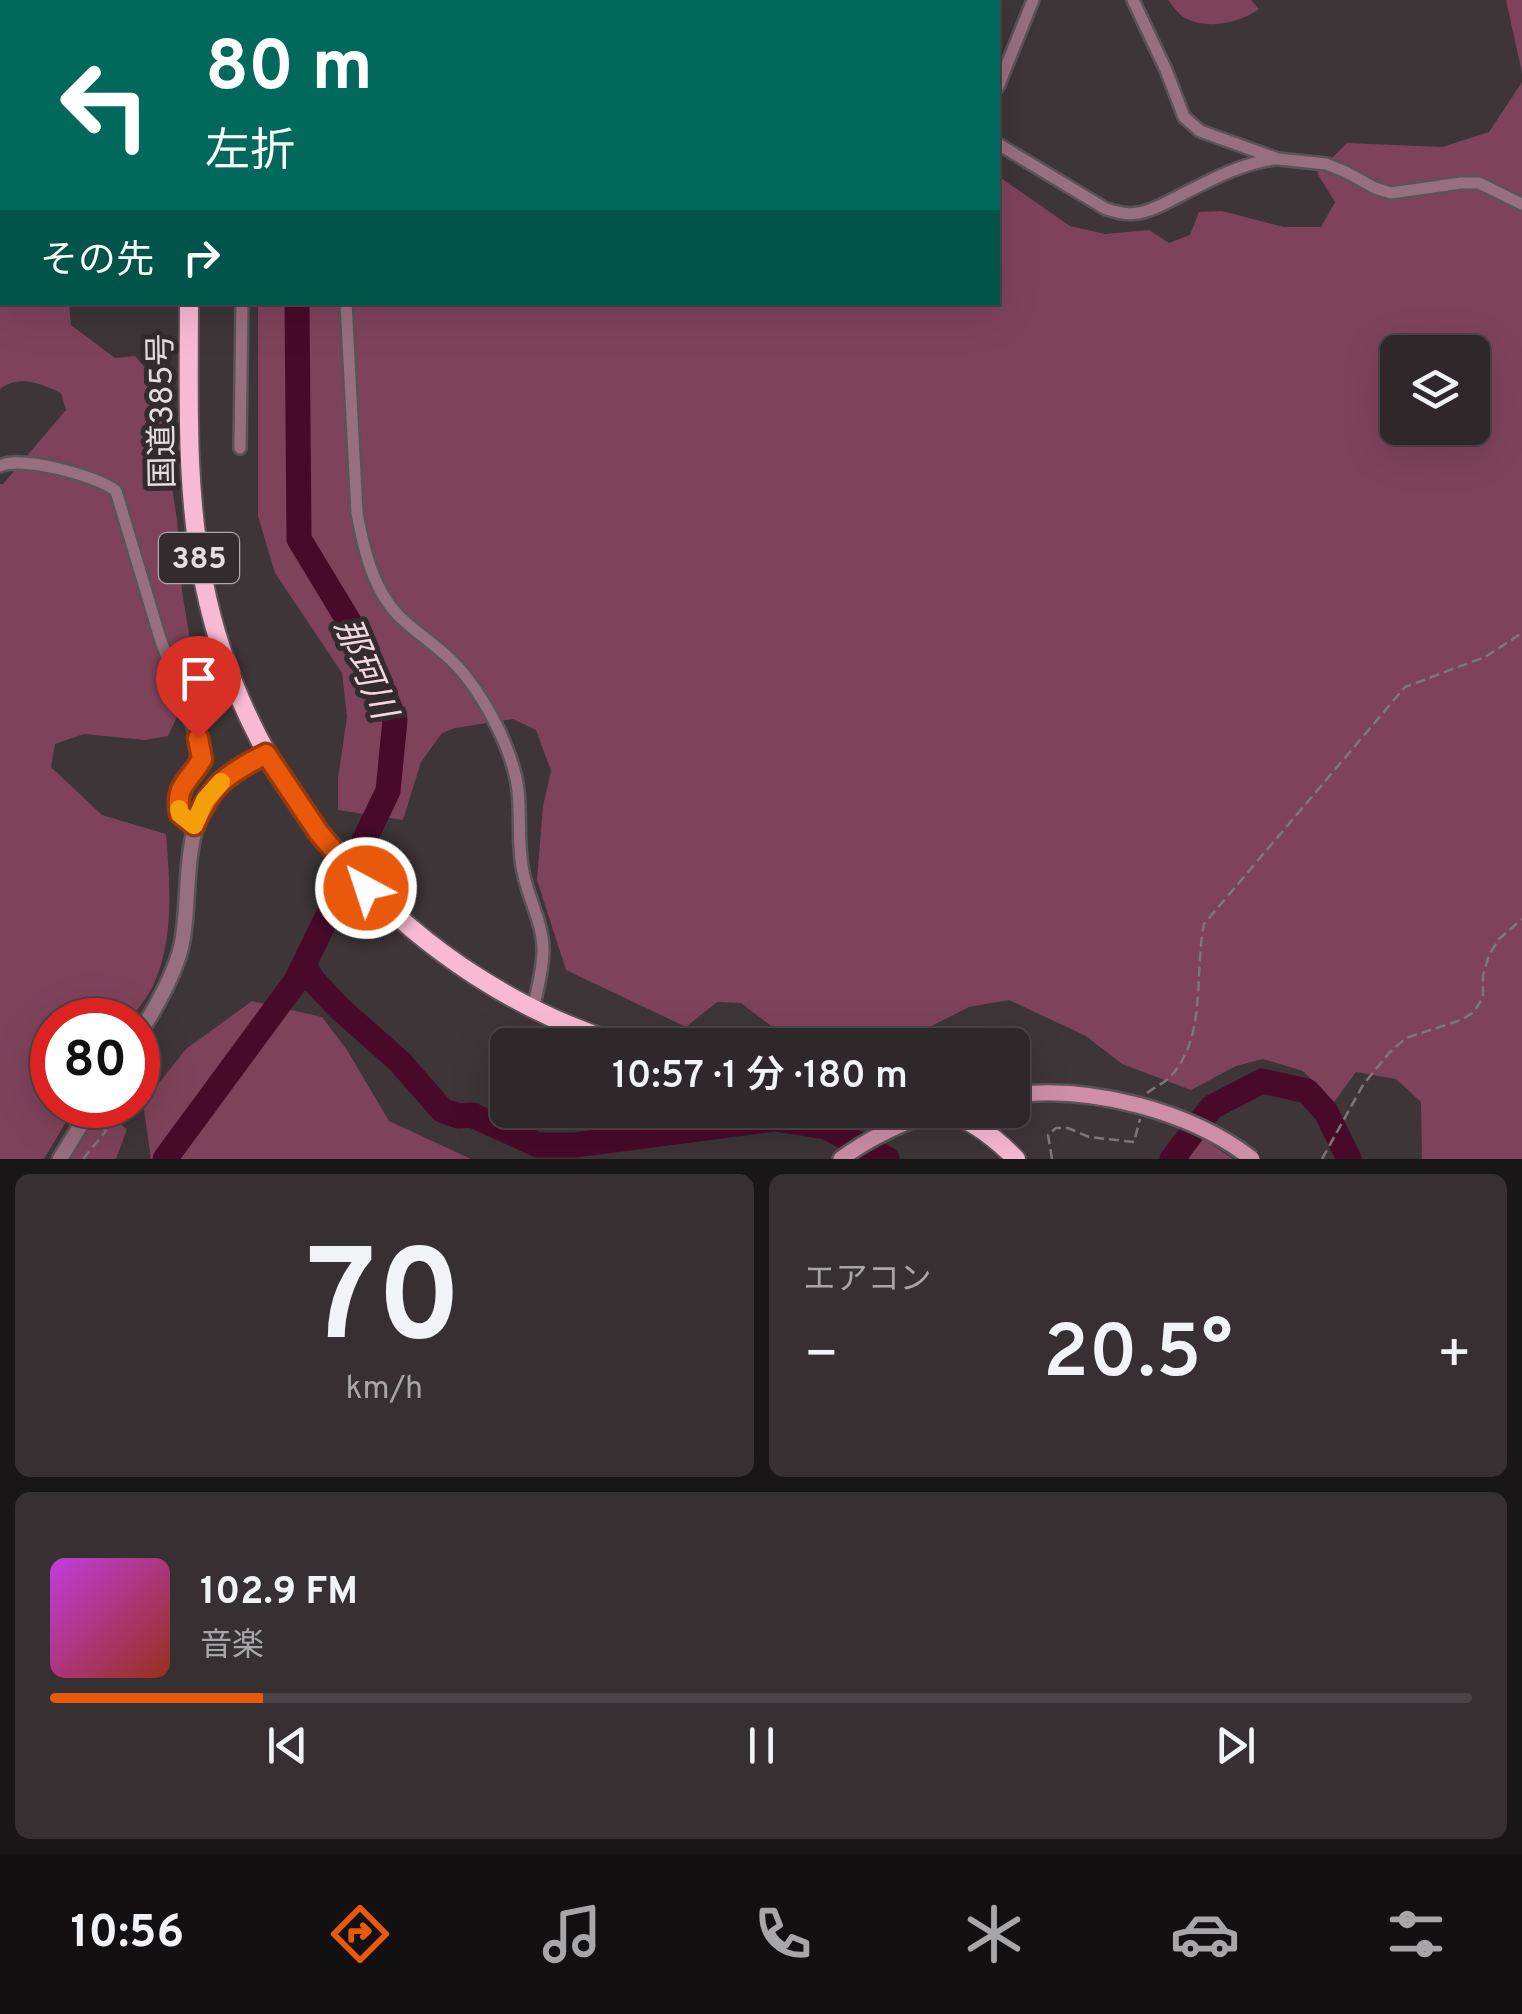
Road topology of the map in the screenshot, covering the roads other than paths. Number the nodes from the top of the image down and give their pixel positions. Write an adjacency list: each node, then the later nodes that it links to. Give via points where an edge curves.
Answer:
1 (1033, 0): 3 (street)
2 (1133, 0): 5 (street, via 1191,125)
3 (1000, 82)
4 (1000, 145): 5 (street, via 1122,214 1140,213 1230,170)
5 (1278, 158): 6 (street, via 1326,164 1391,192 1478,183)
6 (1522, 204)
7 (189, 305): 12 (highway, 国道385号 / 385, via 189,458 201,570 229,670)
8 (242, 305): 10 (street)
9 (346, 305): 15 (street, via 362,543 386,601 467,678 510,754 523,874 543,948)
10 (240, 448)
11 (0, 466): 13 (street, via 49,466 116,490 198,738 202,759 177,801 180,814)
12 (266, 754): 13 (street, via 220,783); 15 (highway, 国道385号 / 385, via 366,888 462,968)
13 (194, 825): 14 (street, via 183,942)
14 (160, 998)
15 (533, 1010): 16 (highway, 国道385号 / 385)
16 (580, 1028)
17 (1030, 1094): 24 (main road, bridge, via 1128,1102 1213,1135)
18 (79, 1128): 21 (street)
19 (892, 1128): 22 (main road)
20 (980, 1128): 23 (highway)
21 (60, 1159)
22 (841, 1159)
23 (1016, 1159)
24 (1252, 1159)

